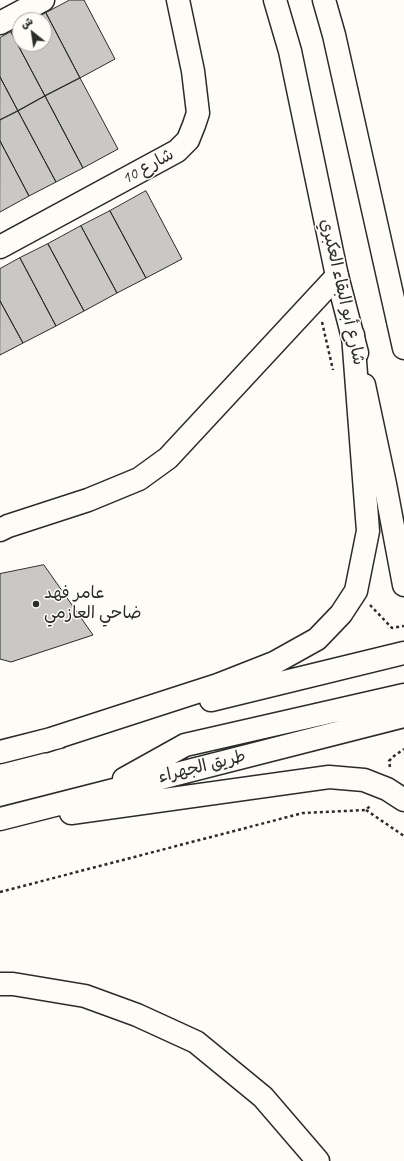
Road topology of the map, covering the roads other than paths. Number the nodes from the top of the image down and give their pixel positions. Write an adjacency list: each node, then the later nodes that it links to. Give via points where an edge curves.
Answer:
1 (43, 0): 5 (main road)
2 (178, 0): 6 (main road, شارع 10, via 193,71 198,113 188,140 177,151)
3 (275, 0): 7 (main road, شارع أبو البقاء العكبري, via 290,51)
4 (324, 0): 8 (main road)
5 (0, 23)
6 (0, 247)
7 (337, 276): 9 (main road, شارع أبو البقاء العكبري); 11 (main road, via 168,458 131,482 88,500)
8 (401, 328): 10 (main road)
9 (353, 335): 12 (main road, شارع أبو البقاء العكبري); 16 (main road, via 368,531 356,591 341,614 317,639 274,663 218,685)
10 (404, 348)
11 (0, 530)
12 (404, 585)
13 (404, 653): 16 (main road)
14 (404, 695): 18 (main road, via 185,745)
15 (404, 716): 18 (main road, طريق الجهراء)
16 (45, 741): 17 (main road)
17 (0, 752)
18 (94, 794): 20 (main road, طريق الجهراء)
19 (396, 794): 21 (main road, via 364,780 329,777)
20 (0, 819)
21 (0, 822)
22 (0, 984): 23 (main road, via 85,996 137,1015 196,1042 263,1097)
23 (318, 1161)

